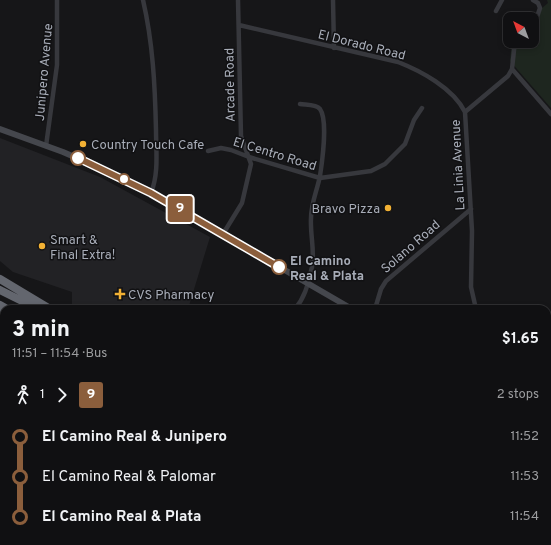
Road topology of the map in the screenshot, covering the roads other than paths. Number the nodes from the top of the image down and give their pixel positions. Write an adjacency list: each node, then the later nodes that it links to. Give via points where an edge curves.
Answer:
1 (57, 0): 18 (street, Junipero Avenue, via 57,65)
2 (143, 0): 22 (street, via 151,38 154,70 156,173)
3 (238, 0): 9 (street, Arcade Road)
4 (334, 0): 10 (street)
5 (502, 0): 7 (street)
6 (533, 0): 8 (street, via 540,6)
7 (496, 12)
8 (539, 13)
9 (239, 25): 10 (street, El Dorado Road); 20 (street, Arcade Road, via 241,136)
10 (334, 48): 15 (street, El Dorado Road, via 406,65 449,93)
11 (514, 48): 12 (street)
12 (512, 69): 15 (street, La Linia Avenue, via 504,81); 16 (street)
13 (300, 104): 21 (street, via 315,106 322,114 324,135)
14 (422, 108): 21 (street, El Centro Road, via 414,120 405,144 381,168)
15 (465, 112): 23 (street, La Linia Avenue)
16 (551, 114)
17 (0, 128): 18 (main road)
18 (46, 146): 22 (main road)
19 (208, 151): 20 (street, El Centro Road, via 221,148)
20 (249, 157): 21 (street, El Centro Road); 24 (street, Arcade Road, via 251,164 242,203)
21 (320, 178): 26 (street, via 310,218 312,262)
22 (151, 193): 24 (main road)
23 (471, 209): 32 (street, Solano Road, via 386,281); 33 (street, La Linia Avenue, via 471,286)
24 (223, 234): 26 (main road)
25 (0, 279): 29 (highway)
26 (308, 284): 30 (street, via 305,295); 31 (main road)
27 (0, 290): 28 (highway)
28 (30, 305)
29 (43, 305)
30 (298, 305)
31 (345, 305)
32 (376, 305)
33 (475, 305)

